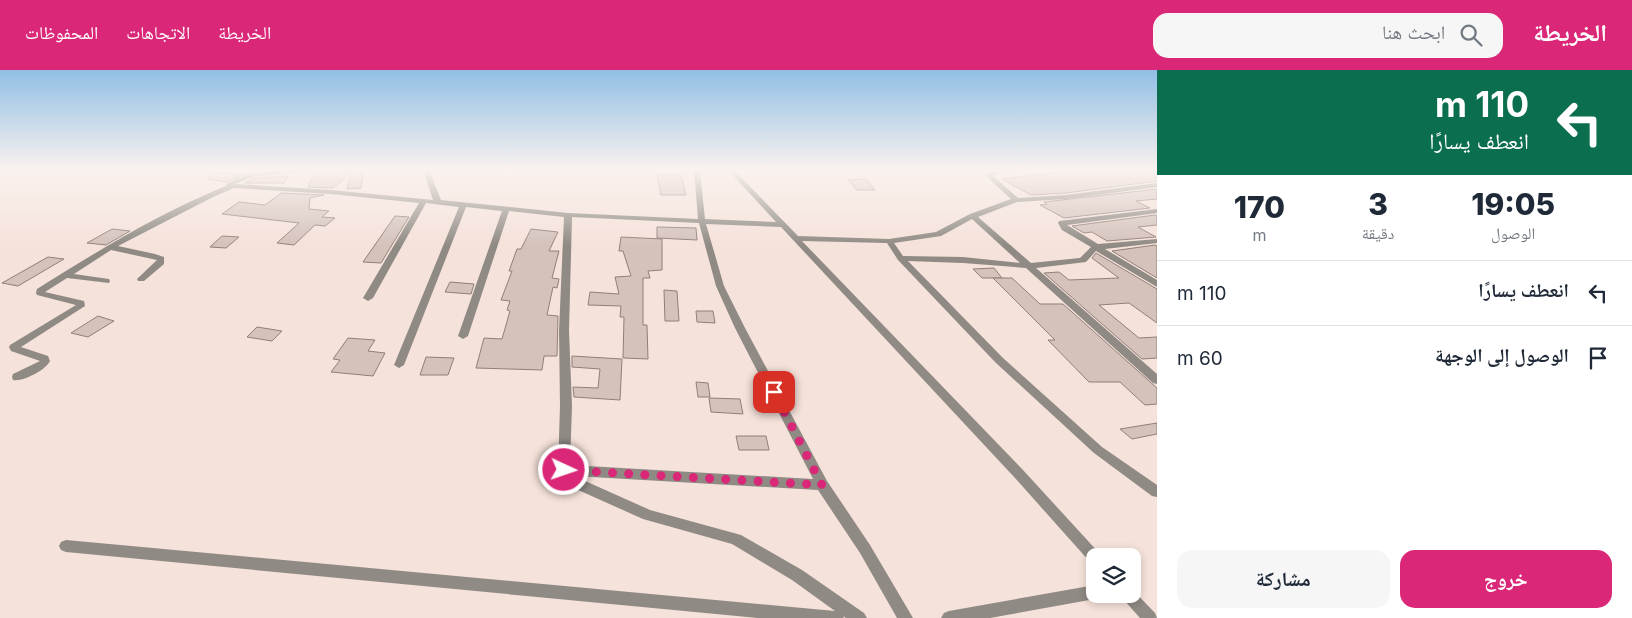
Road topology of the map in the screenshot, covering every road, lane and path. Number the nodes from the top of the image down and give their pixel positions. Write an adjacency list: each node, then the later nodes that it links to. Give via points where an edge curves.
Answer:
1 (211, 196): 21 (street)
2 (385, 196): 9 (street)
3 (435, 196): 10 (street)
4 (699, 196): 16 (street)
5 (755, 196): 17 (street)
6 (1011, 196): 8 (street)
7 (1077, 196): 8 (street)
8 (1016, 200): 15 (street)
9 (424, 201): 10 (street); 29 (street)
10 (438, 203): 11 (street)
11 (462, 205): 12 (street); 31 (street)
12 (506, 208): 14 (street); 30 (street)
13 (1157, 210): 22 (street, via 1062,223)
14 (568, 215): 16 (street); 34 (street)
15 (973, 216): 19 (street, via 938,234); 24 (street)
16 (702, 222): 17 (street); 35 (street, via 720,286)
17 (783, 225): 18 (street)
18 (797, 238): 19 (street); 38 (street)
19 (889, 241): 23 (street)
20 (1157, 241): 22 (street)
21 (110, 247): 25 (street); 26 (street, via 161,259 157,267)
22 (1096, 247): 24 (street, via 1084,260); 28 (street)
23 (901, 258): 24 (street); 36 (street, via 1020,379 1098,450)
24 (1030, 266): 33 (street)
25 (65, 275): 27 (street); 32 (street, via 40,293 81,303 80,306 14,346 14,350 45,361)
26 (140, 279)
27 (106, 281)
28 (1155, 282)
29 (368, 298)
30 (463, 336)
31 (399, 365)
32 (17, 377)
33 (1157, 380)
34 (564, 470): 35 (street); 42 (street, via 571,481 648,515 736,539 797,575)
35 (822, 485): 43 (street, via 865,548)
36 (1157, 492)
37 (66, 546): 41 (street)
38 (1086, 548)
39 (1086, 594): 44 (street)
40 (1136, 603): 45 (street)
41 (836, 618)
42 (859, 618)
43 (905, 618)
44 (948, 618)
45 (1150, 618)

